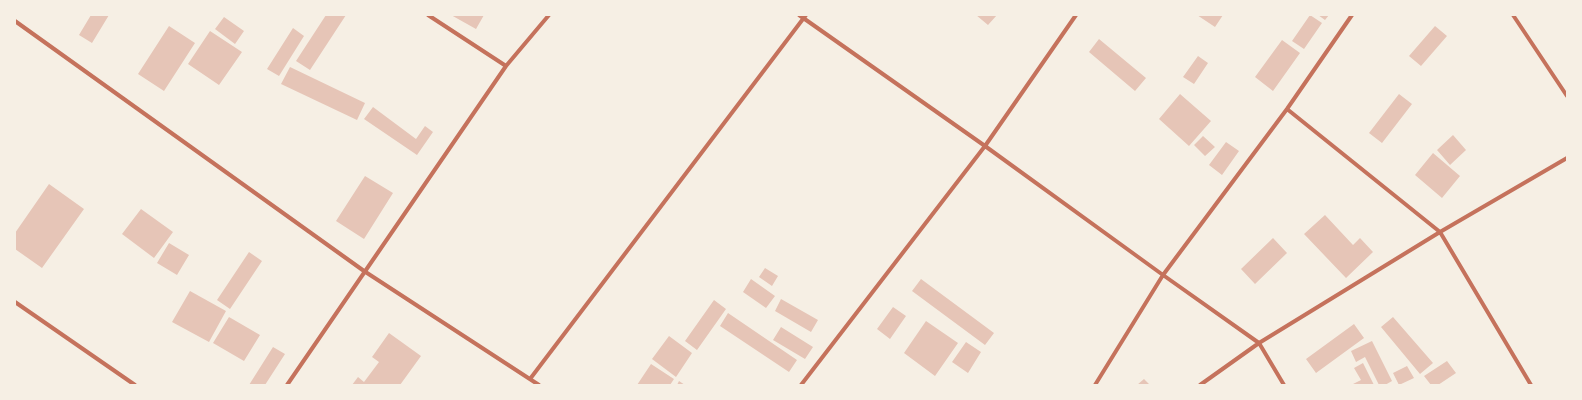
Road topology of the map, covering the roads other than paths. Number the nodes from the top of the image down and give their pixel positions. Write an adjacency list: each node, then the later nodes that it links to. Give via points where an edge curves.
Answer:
1 (428, 15): 9 (street)
2 (549, 15): 9 (street)
3 (799, 15): 7 (street)
4 (1076, 15): 12 (street)
5 (1352, 15): 11 (street)
6 (1513, 15): 10 (street)
7 (805, 17): 12 (street); 19 (street)
8 (15, 20): 15 (street)
9 (506, 66): 15 (street)
10 (1567, 96)
11 (1287, 109): 14 (street); 16 (street)
12 (985, 146): 16 (street); 23 (street)
13 (1567, 158): 14 (street)
14 (1440, 232): 18 (street); 27 (street)
15 (364, 271): 19 (street); 21 (street)
16 (1163, 275): 18 (street); 24 (street)
17 (15, 302): 20 (street)
18 (1259, 343): 25 (street); 26 (street)
19 (530, 378): 22 (street)
20 (135, 385)
21 (287, 385)
22 (539, 385)
23 (801, 385)
24 (1095, 385)
25 (1200, 385)
26 (1284, 385)
27 (1532, 385)

